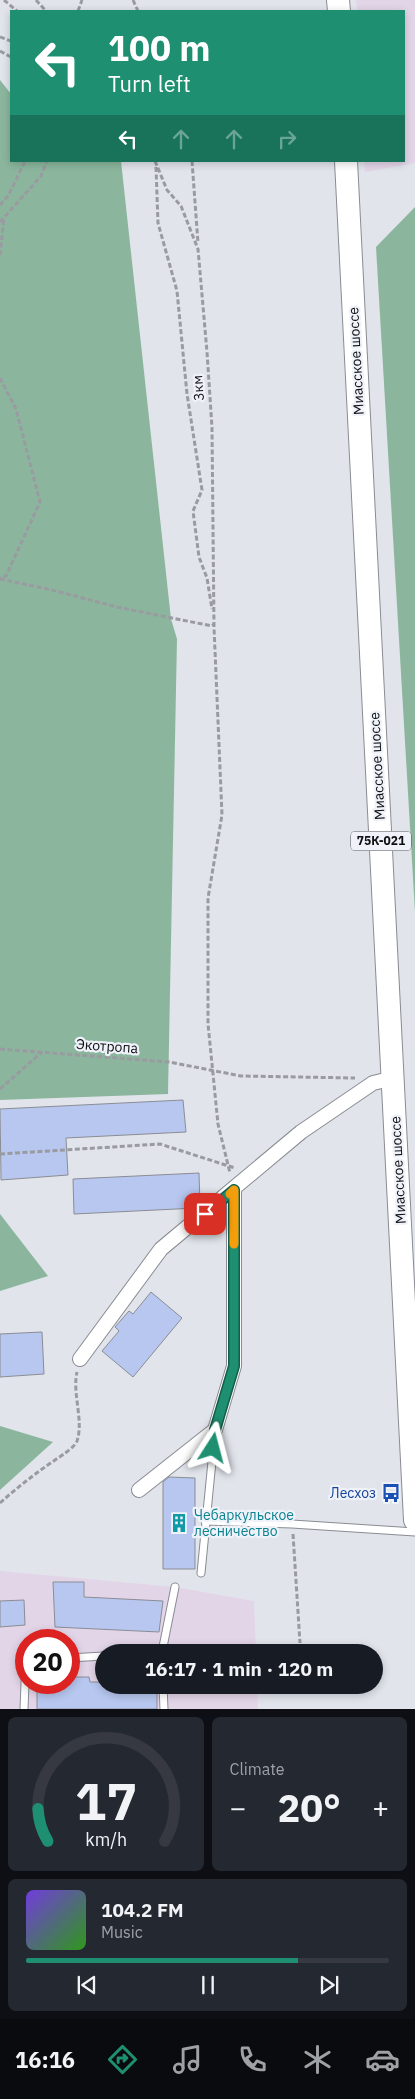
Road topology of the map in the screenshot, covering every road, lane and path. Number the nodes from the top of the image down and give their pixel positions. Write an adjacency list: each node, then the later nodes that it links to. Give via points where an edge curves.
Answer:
1 (4, 0): 3 (path)
2 (36, 0): 4 (path)
3 (16, 10)
4 (45, 10)
5 (25, 162): 10 (path)
6 (47, 162): 11 (path, via 42,176)
7 (155, 162): 13 (path, 3км, via 167,190 181,206); 17 (path, via 158,223 177,291 187,394 202,490 193,511 198,557 207,578)
8 (192, 162): 13 (path)
9 (346, 162): 21 (main road, Миасское шоссе / 75К-021)
10 (0, 205)
11 (4, 217): 12 (path); 14 (path)
12 (0, 222)
13 (198, 249): 17 (path, 3км, via 212,428)
14 (0, 254)
15 (0, 378): 16 (path, via 16,408 40,502 6,576)
16 (0, 578): 17 (path, via 116,607 210,626)
17 (214, 623): 20 (path, via 222,815 208,898 208,1024)
18 (0, 1049): 19 (path, Экотропа)
19 (42, 1052): 20 (path, Экотропа, via 169,1062); 22 (path)
20 (212, 1070): 21 (path, Экотропа, via 241,1076); 24 (path, via 218,1124)
21 (383, 1081): 25 (street, via 301,1132); 31 (main road, Миасское шоссе / 75К-021)
22 (0, 1088)
23 (0, 1154): 24 (path, via 160,1144)
24 (228, 1166): 25 (path); 26 (path)
25 (253, 1174): 26 (street)
26 (234, 1190): 27 (street, via 161,1249); 28 (street, via 234,1366)
27 (80, 1360): 30 (path, via 75,1382 79,1415 77,1441)
28 (215, 1430): 29 (street); 32 (lane)
29 (139, 1490)
30 (0, 1503)
31 (415, 1520)
32 (205, 1521): 33 (lane); 35 (lane)
33 (292, 1524): 34 (lane); 37 (path)
34 (415, 1532)
35 (201, 1573)
36 (175, 1587): 38 (lane)
37 (300, 1643)
38 (164, 1644)
39 (80, 1657): 40 (lane)
40 (95, 1657)
41 (24, 1694): 43 (lane)
42 (163, 1694): 44 (lane)
43 (24, 1709)
44 (164, 1709)

